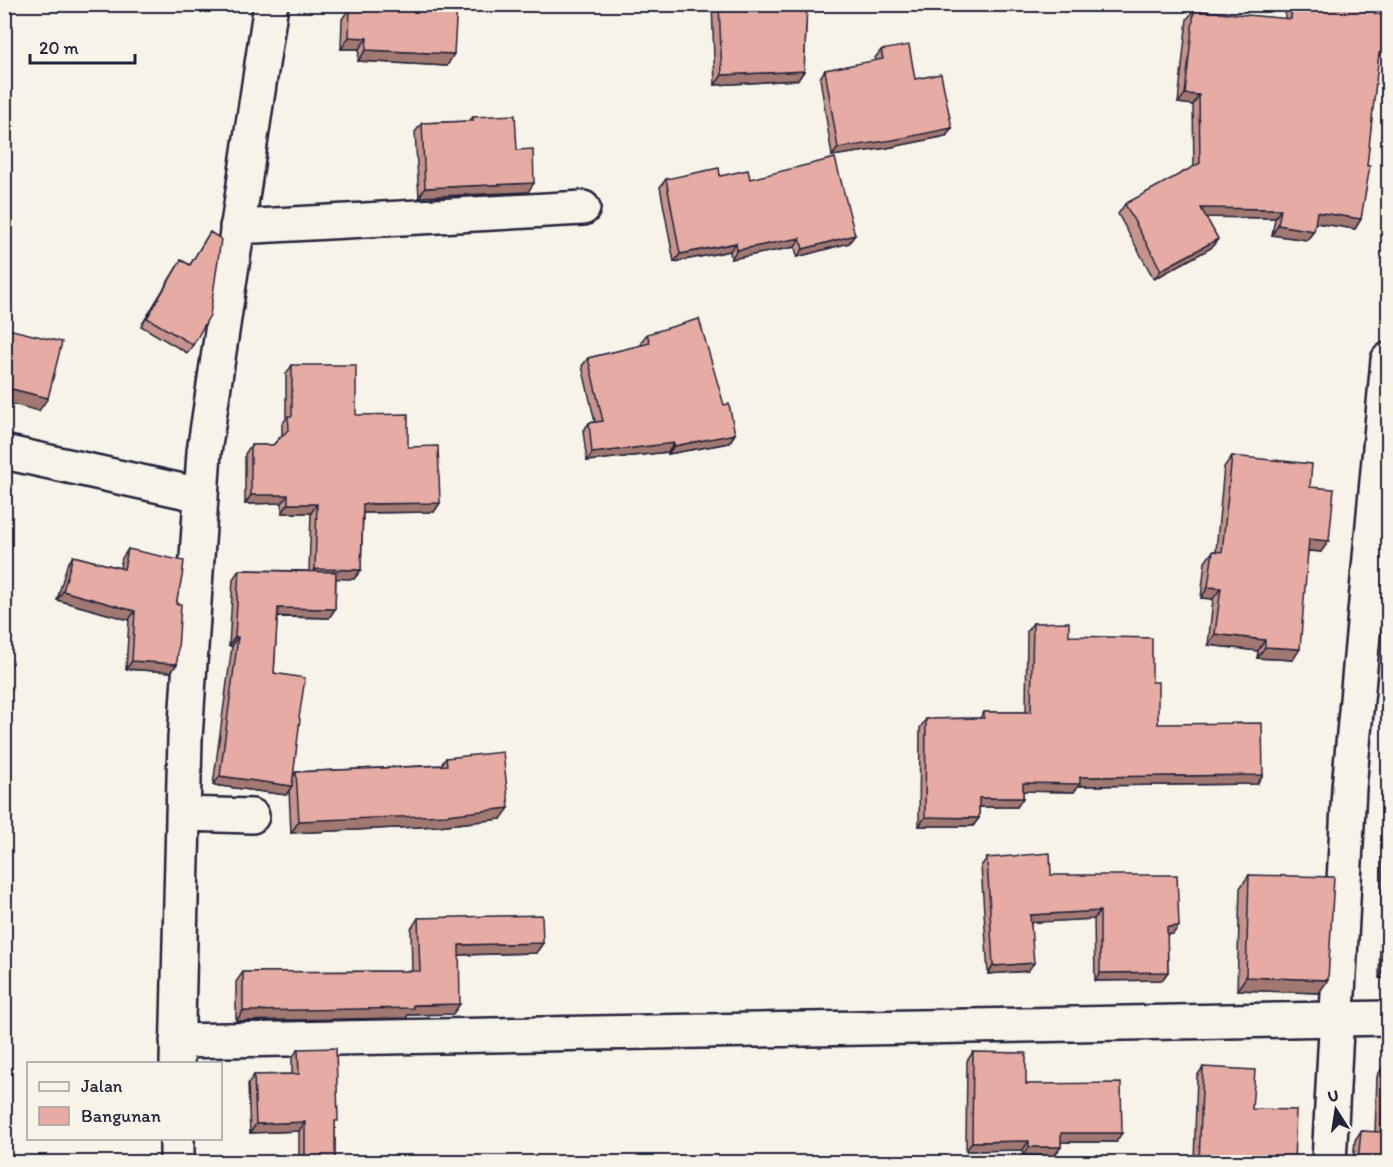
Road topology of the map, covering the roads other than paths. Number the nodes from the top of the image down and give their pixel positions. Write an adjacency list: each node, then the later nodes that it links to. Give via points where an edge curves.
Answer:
1 (271, 4): 3 (street)
2 (583, 208): 3 (street)
3 (237, 228): 6 (street)
4 (1389, 360): 10 (street, via 1349,788)
5 (4, 452): 6 (street)
6 (201, 495): 7 (street)
7 (183, 814): 8 (street); 11 (street)
8 (252, 816)
9 (1389, 1018): 10 (street)
10 (1336, 1019): 11 (street); 14 (street)
11 (177, 1052)
12 (177, 1140): 13 (street)
13 (177, 1162)
14 (1329, 1162)

